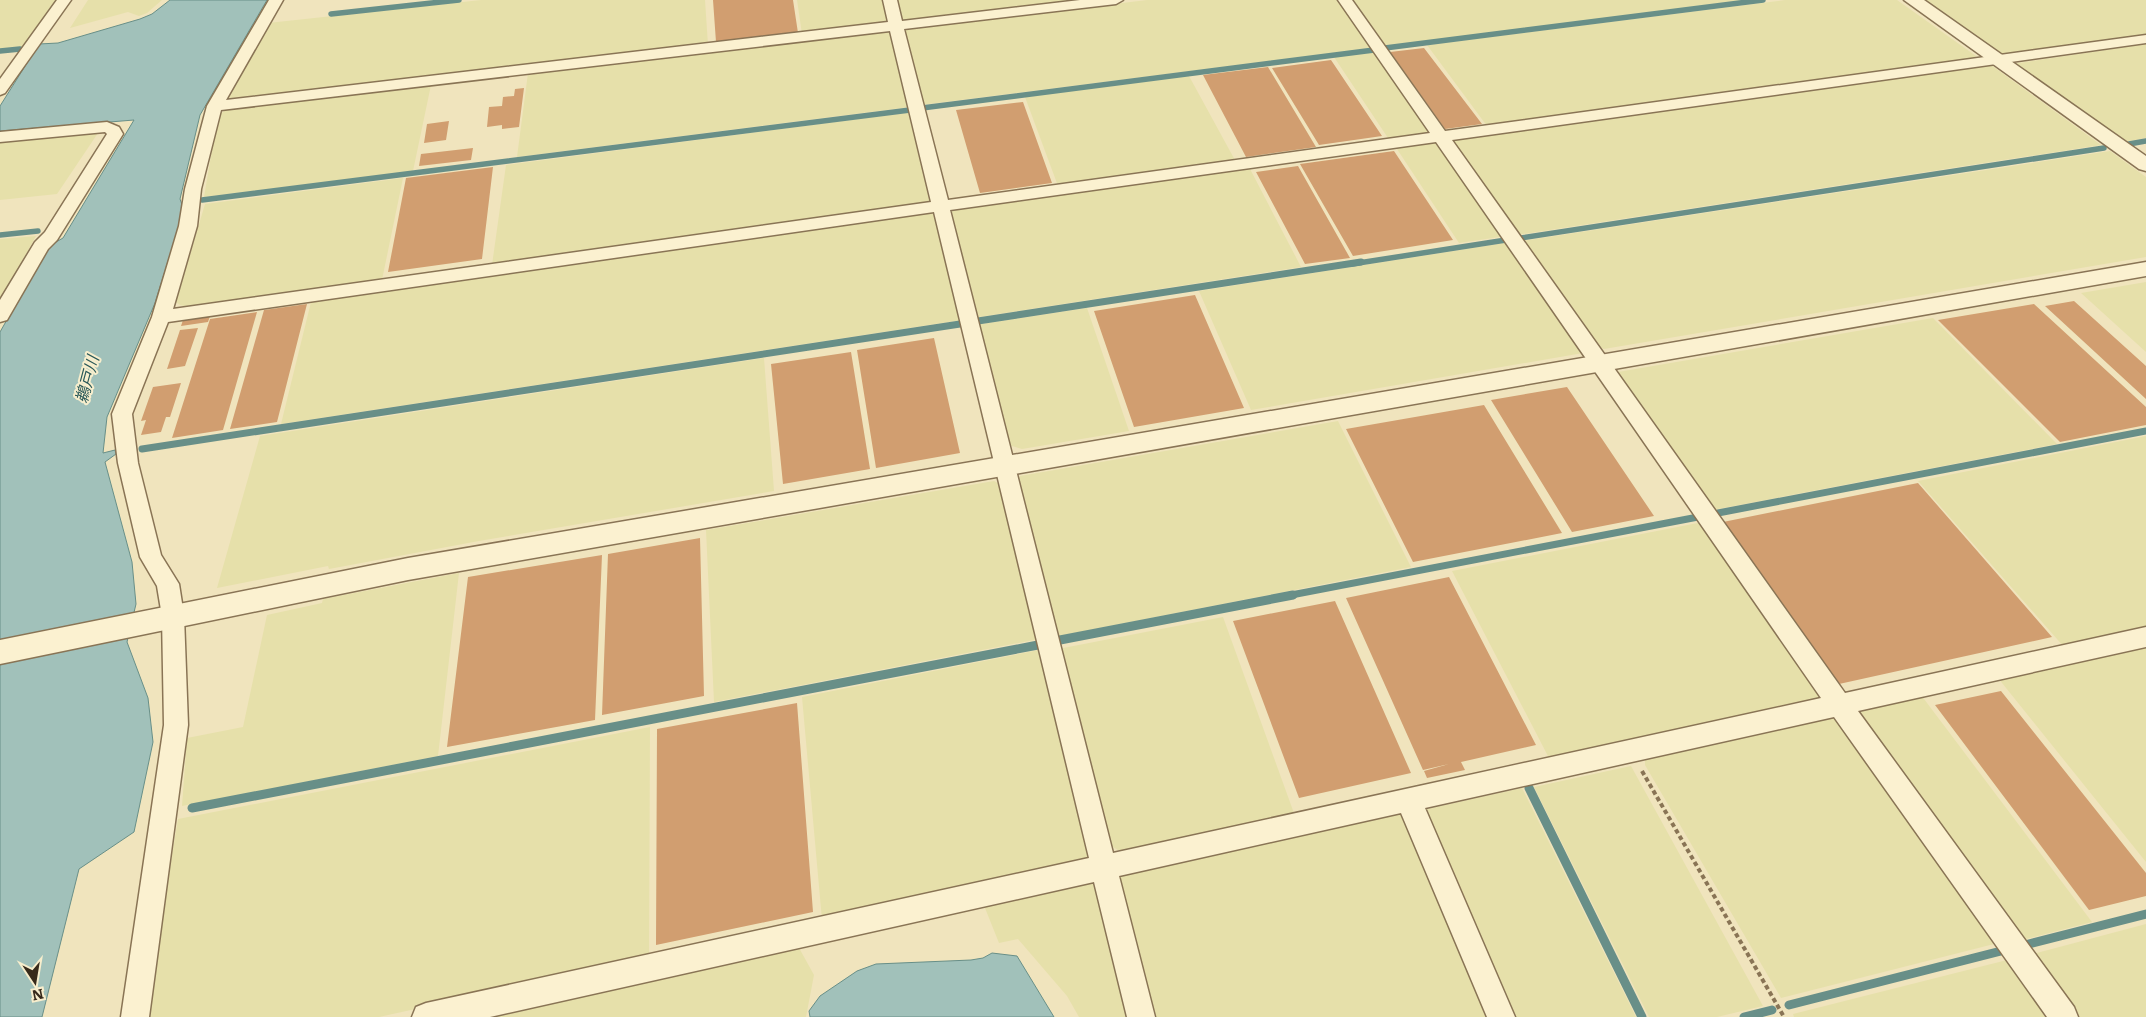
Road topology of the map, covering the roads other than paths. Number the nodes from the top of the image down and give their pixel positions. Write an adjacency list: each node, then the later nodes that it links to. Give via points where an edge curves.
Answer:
1 (64, 0): 10 (street)
2 (276, 0): 11 (street)
3 (890, 0): 7 (street)
4 (1116, 0): 7 (street)
5 (1345, 0): 12 (street)
6 (1913, 0): 9 (street)
7 (896, 26): 11 (street); 15 (street)
8 (2146, 38): 9 (street)
9 (1997, 59): 12 (street); 14 (street)
10 (0, 90)
11 (214, 106): 18 (street, via 193,189 188,226)
12 (1442, 136): 15 (street); 19 (street)
13 (0, 137): 17 (street, via 108,127 115,134 51,236 41,246)
14 (2146, 165)
15 (940, 206): 18 (street); 20 (street)
16 (2146, 269): 19 (street)
17 (0, 316)
18 (161, 317): 21 (street, via 122,414 128,463 149,547 168,584)
19 (1601, 363): 20 (street); 24 (street)
20 (1005, 465): 21 (street, via 408,568); 26 (street)
21 (173, 616): 23 (street); 27 (street, via 176,725)
22 (2146, 637): 24 (street)
23 (0, 652)
24 (1840, 705): 25 (street); 31 (street)
25 (1408, 799): 26 (street); 30 (street)
26 (1104, 866): 28 (street); 29 (street)
27 (135, 1017)
28 (426, 1017)
29 (1141, 1017)
30 (1501, 1017)
31 (2064, 1017)

